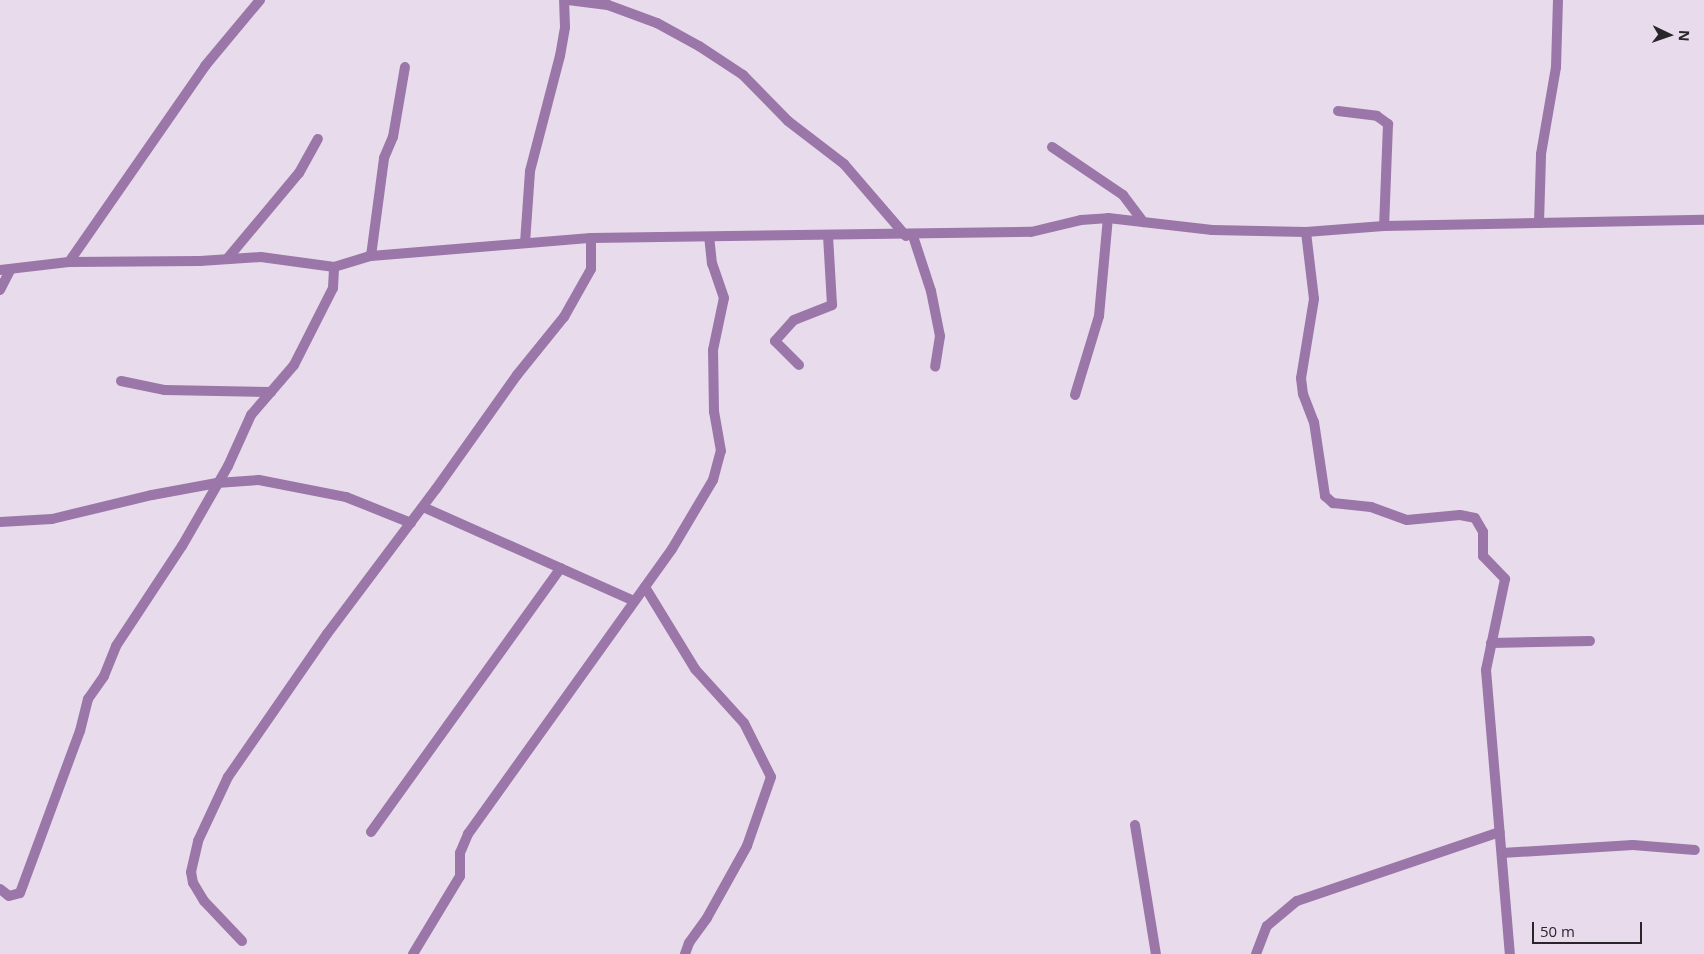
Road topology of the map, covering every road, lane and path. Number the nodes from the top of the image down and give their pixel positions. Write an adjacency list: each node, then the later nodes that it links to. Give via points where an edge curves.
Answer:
1 (260, 0): 21 (street, via 205,66)
2 (566, 0): 15 (street, via 608,6 656,23 743,75 788,121 844,164); 18 (street, via 560,56 530,171)
3 (1558, 0): 11 (street, via 1556,67 1541,154)
4 (405, 67): 19 (street, via 393,137 384,158)
5 (1338, 111): 12 (street, via 1377,116 1388,124)
6 (318, 139): 20 (street, via 299,173)
7 (1052, 147): 10 (street, via 1123,195)
8 (1108, 218): 10 (street); 15 (street, via 1081,220 1031,232); 29 (street, via 1099,316)
9 (1704, 220): 11 (street)
10 (1143, 222): 13 (street, via 1212,230)
11 (1539, 223): 12 (street)
12 (1384, 226): 13 (street)
13 (1306, 232): 38 (street, via 1314,299 1301,378 1303,394 1314,422 1326,496 1333,503 1371,507 1407,520 1460,515 1475,518 1483,532 1483,556 1504,579)
14 (828, 236): 15 (street); 16 (street); 25 (street, via 832,305 794,320 775,341)
15 (910, 236): 26 (street, via 931,291 940,336)
16 (709, 237): 17 (street); 35 (street, via 712,264 724,298 713,350 712,380 721,451 713,480)
17 (591, 238): 18 (street); 31 (street, via 591,269 564,317 517,375)
18 (525, 243): 19 (street)
19 (371, 256): 22 (street)
20 (227, 259): 21 (street); 22 (street, via 261,257)
21 (69, 262): 23 (street)
22 (334, 267): 28 (street, via 334,288 294,365)
23 (5, 270): 24 (street)
24 (0, 290)
25 (799, 366)
26 (936, 367)
27 (121, 381): 28 (street, via 165,390)
28 (271, 392): 30 (street, via 251,415)
29 (1075, 395)
30 (217, 484): 32 (street, via 152,495 52,519); 33 (street, via 259,480 313,489 346,497); 44 (street, via 182,546 116,646 104,676 88,699 80,731 20,893 9,896)
31 (423, 507): 33 (street); 34 (street)
32 (0, 522)
33 (411, 523): 45 (street, via 228,777 198,841 191,872 193,883 208,908)
34 (561, 568): 36 (street); 40 (street)
35 (645, 587): 36 (street); 47 (street, via 695,669 744,723 771,777 769,791 747,846)
36 (634, 601): 46 (street, via 468,834 460,853 460,876)
37 (1590, 640): 38 (street)
38 (1491, 643): 41 (street, via 1486,670)
39 (1134, 825): 48 (street)
40 (371, 832)
41 (1500, 832): 43 (street); 49 (street, via 1297,900 1267,926)
42 (1695, 850): 43 (street, via 1633,845)
43 (1502, 854): 50 (street)
44 (0, 889)
45 (242, 941)
46 (413, 954)
47 (685, 954)
48 (1156, 954)
49 (1256, 954)
50 (1510, 954)

